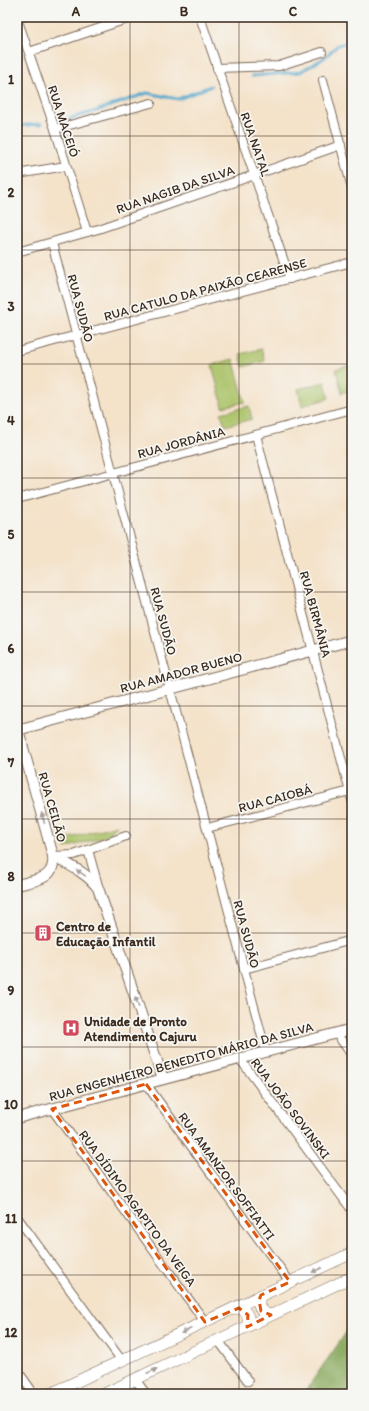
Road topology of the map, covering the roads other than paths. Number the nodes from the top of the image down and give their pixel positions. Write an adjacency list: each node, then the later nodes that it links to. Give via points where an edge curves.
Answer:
1 (133, 17): 4 (street)
2 (200, 17): 6 (street, RUA NATAL)
3 (17, 18): 4 (street, RUA MACEIÓ)
4 (29, 52): 9 (street, RUA MACEIÓ)
5 (322, 52): 6 (street, via 279,66)
6 (218, 68): 13 (street, RUA NATAL)
7 (323, 80): 10 (street)
8 (151, 103): 9 (street)
9 (55, 129): 11 (street, RUA MACEIÓ)
10 (341, 145): 13 (street, RUA NAGIB DA SILVA); 14 (street)
11 (66, 166): 12 (street); 15 (street, RUA MACEIÓ)
12 (17, 174)
13 (254, 174): 15 (street, RUA NAGIB DA SILVA); 19 (street, RUA NATAL)
14 (352, 188)
15 (87, 232): 16 (street, RUA NAGIB DA SILVA)
16 (52, 243): 17 (street, RUA NAGIB DA SILVA); 20 (street, RUA SUDÃO)
17 (17, 252)
18 (352, 262): 19 (street, RUA CATULO DA PAIXÃO CEARENSE)
19 (290, 279): 20 (street, RUA CATULO DA PAIXÃO CEARENSE)
20 (76, 336): 21 (street, RUA CATULO DA PAIXÃO CEARENSE); 24 (street, RUA SUDÃO)
21 (17, 351)
22 (352, 409): 23 (street, RUA JORDÂNIA)
23 (256, 435): 24 (street, RUA JORDÂNIA); 27 (street, RUA BIRMÂNIA)
24 (113, 473): 25 (street, RUA JORDÂNIA); 28 (street, RUA SUDÃO)
25 (17, 498)
26 (352, 640): 27 (street, RUA AMADOR BUENO)
27 (313, 651): 28 (street, RUA AMADOR BUENO); 30 (street, RUA BIRMÂNIA)
28 (170, 689): 29 (street, RUA AMADOR BUENO); 32 (street, RUA SUDÃO)
29 (17, 729): 35 (street, RUA CEILÃO, one-way to 29)
30 (350, 791): 31 (street, RUA BIRMÂNIA); 32 (street, RUA CAIOBÁ)
31 (352, 800)
32 (207, 828): 39 (street, RUA SUDÃO)
33 (126, 836): 34 (street)
34 (88, 850): 35 (street, via 74,855); 37 (street, RUA CEILÃO)
35 (53, 856): 36 (street, via 53,866 47,876); 37 (street, RUA CEILÃO, one-way to 35, via 93,881)
36 (17, 885)
37 (102, 897): 45 (street, RUA CEILÃO, one-way to 37)
38 (352, 940): 39 (street)
39 (244, 969): 42 (street, RUA SUDÃO)
40 (352, 1029): 41 (street, RUA ENGENHEIRO BENEDITO MÁRIO DA SILVA)
41 (336, 1033): 42 (street, RUA ENGENHEIRO BENEDITO MÁRIO DA SILVA); 43 (street)
42 (266, 1052): 44 (street, RUA ENGENHEIRO BENEDITO MÁRIO DA SILVA)
43 (352, 1055)
44 (240, 1059): 45 (street, RUA ENGENHEIRO BENEDITO MÁRIO DA SILVA); 49 (street, RUA JOÃO SOVINSKI)
45 (163, 1079): 46 (street, RUA ENGENHEIRO BENEDITO MÁRIO DA SILVA)
46 (146, 1084): 47 (street, RUA ENGENHEIRO BENEDITO MÁRIO DA SILVA); 53 (street, RUA AMANZOR SOFFIATTI)
47 (52, 1109): 48 (street, RUA ENGENHEIRO BENEDITO MÁRIO DA SILVA); 57 (street, RUA DÍDIMO AGAPITO DA VEIGA)
48 (17, 1118)
49 (352, 1210)
50 (17, 1217): 60 (street)
51 (352, 1253): 53 (main road, one-way to 53)
52 (352, 1277): 56 (main road)
53 (290, 1282): 54 (main road)
54 (261, 1296): 55 (main road); 56 (main road, via 261,1311)
55 (234, 1308): 57 (main road); 58 (main road, via 240,1308 248,1315)
56 (270, 1315): 58 (main road)
57 (205, 1322): 60 (main road, one-way to 60)
58 (247, 1327): 59 (main road)
59 (218, 1340): 62 (main road, one-way to 59); 63 (street)
60 (122, 1361): 65 (main road)
61 (17, 1370): 64 (street)
62 (135, 1379): 66 (main road); 67 (street)
63 (248, 1381)
64 (34, 1394)
65 (50, 1394)
66 (104, 1394)
67 (146, 1394)

